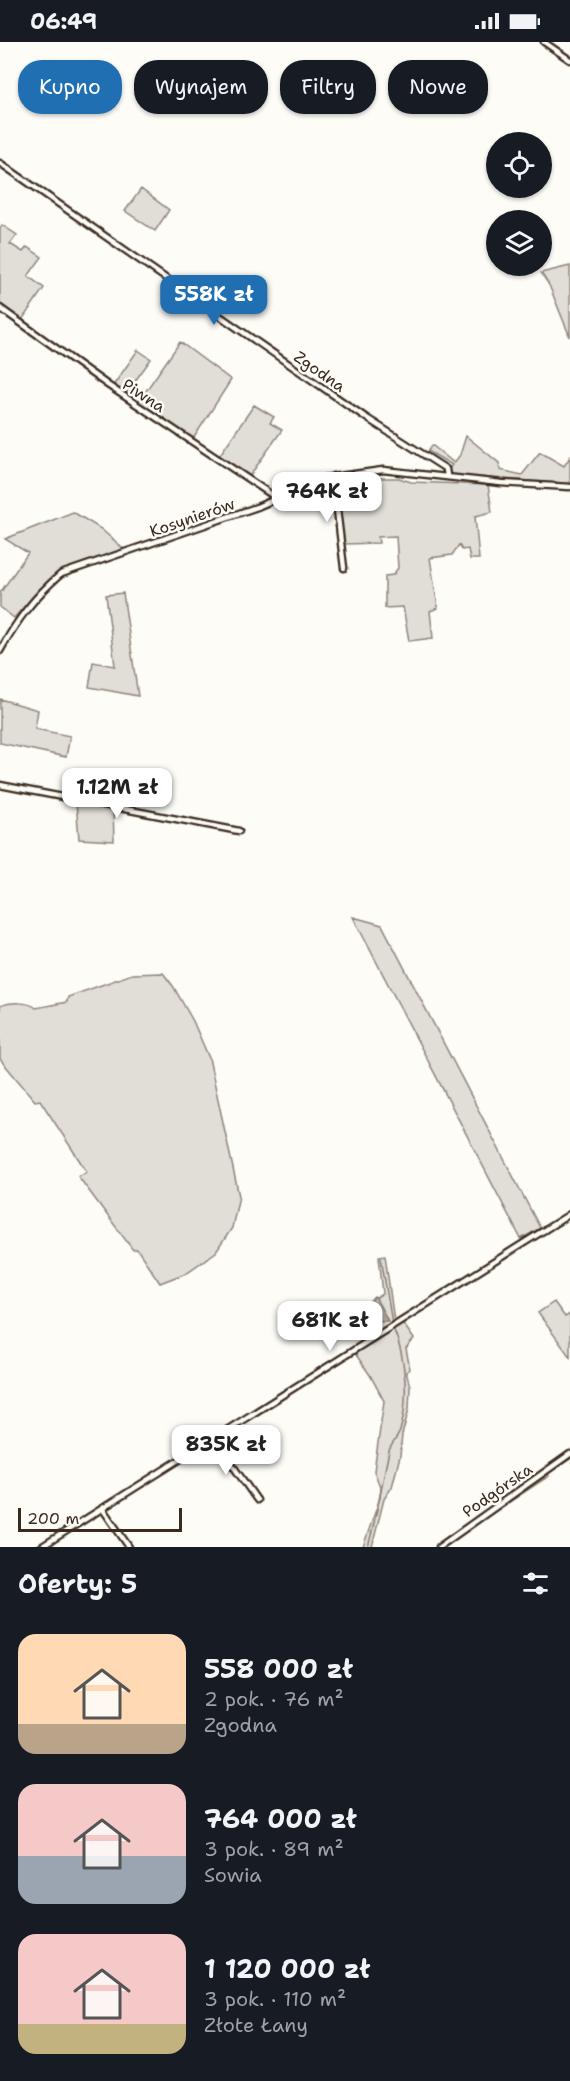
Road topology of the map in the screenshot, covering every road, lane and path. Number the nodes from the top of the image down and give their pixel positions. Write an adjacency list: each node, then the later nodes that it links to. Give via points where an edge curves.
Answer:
1 (544, 42): 2 (street)
2 (570, 60)
3 (0, 164): 6 (street, Zgodna, via 446,469)
4 (0, 308): 8 (street, Piwna, via 109,387)
5 (333, 476): 6 (street, Kosynierów, via 383,470); 8 (street, Kosynierów); 9 (street)
6 (447, 476): 7 (street, Kosynierów)
7 (570, 487)
8 (278, 498): 10 (street, Kosynierów, via 61,574 17,619)
9 (344, 568)
10 (0, 651)
11 (0, 785): 12 (street)
12 (239, 831)
13 (570, 1214): 14 (street)
14 (213, 1440): 16 (street); 17 (street)
15 (570, 1454): 20 (street, Podgórska)
16 (257, 1500)
17 (102, 1508): 18 (street); 19 (street)
18 (41, 1547)
19 (129, 1547)
20 (439, 1547)

